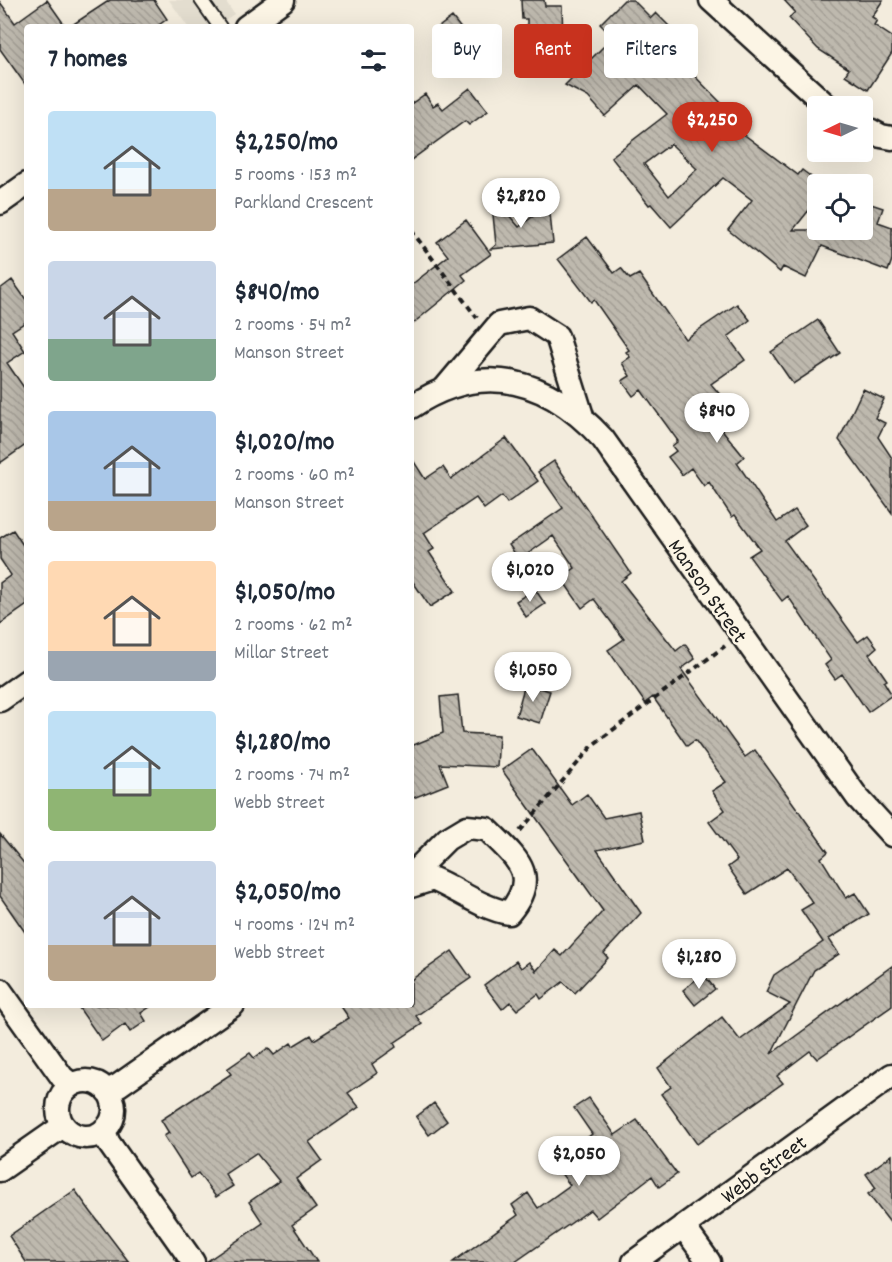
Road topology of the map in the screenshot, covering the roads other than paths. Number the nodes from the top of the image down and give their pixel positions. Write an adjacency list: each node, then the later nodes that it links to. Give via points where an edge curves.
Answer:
1 (201, 0): 4 (lane)
2 (283, 0): 5 (street)
3 (711, 0): 6 (street)
4 (218, 24)
5 (250, 24)
6 (816, 96)
7 (873, 132): 8 (street)
8 (892, 138)
9 (24, 186): 10 (street)
10 (0, 203)
11 (446, 387): 12 (street); 13 (street, Manson Street, via 501,380 552,394); 13 (street, via 499,324 529,318 557,336)
12 (414, 405)
13 (582, 416): 16 (street, Manson Street, via 603,439 857,797)
14 (24, 683): 15 (street)
15 (0, 700)
16 (892, 835)
17 (414, 871): 18 (street, via 447,839 467,827 487,829 525,874 524,896 509,913 488,909 461,890 433,879)
18 (414, 885)
19 (0, 990): 22 (street, via 62,1077)
20 (229, 1008): 23 (street)
21 (892, 1075): 27 (street, Webb Street)
22 (72, 1085): 23 (street, via 90,1082); 24 (street, via 60,1099 59,1118)
23 (107, 1091): 25 (street, via 112,1098 113,1115)
24 (63, 1126): 25 (street, via 88,1137); 26 (street)
25 (104, 1130): 28 (street, via 108,1142)
26 (0, 1170)
27 (683, 1226): 29 (street, Webb Street); 30 (street)
28 (194, 1262)
29 (633, 1262)
30 (709, 1262)

